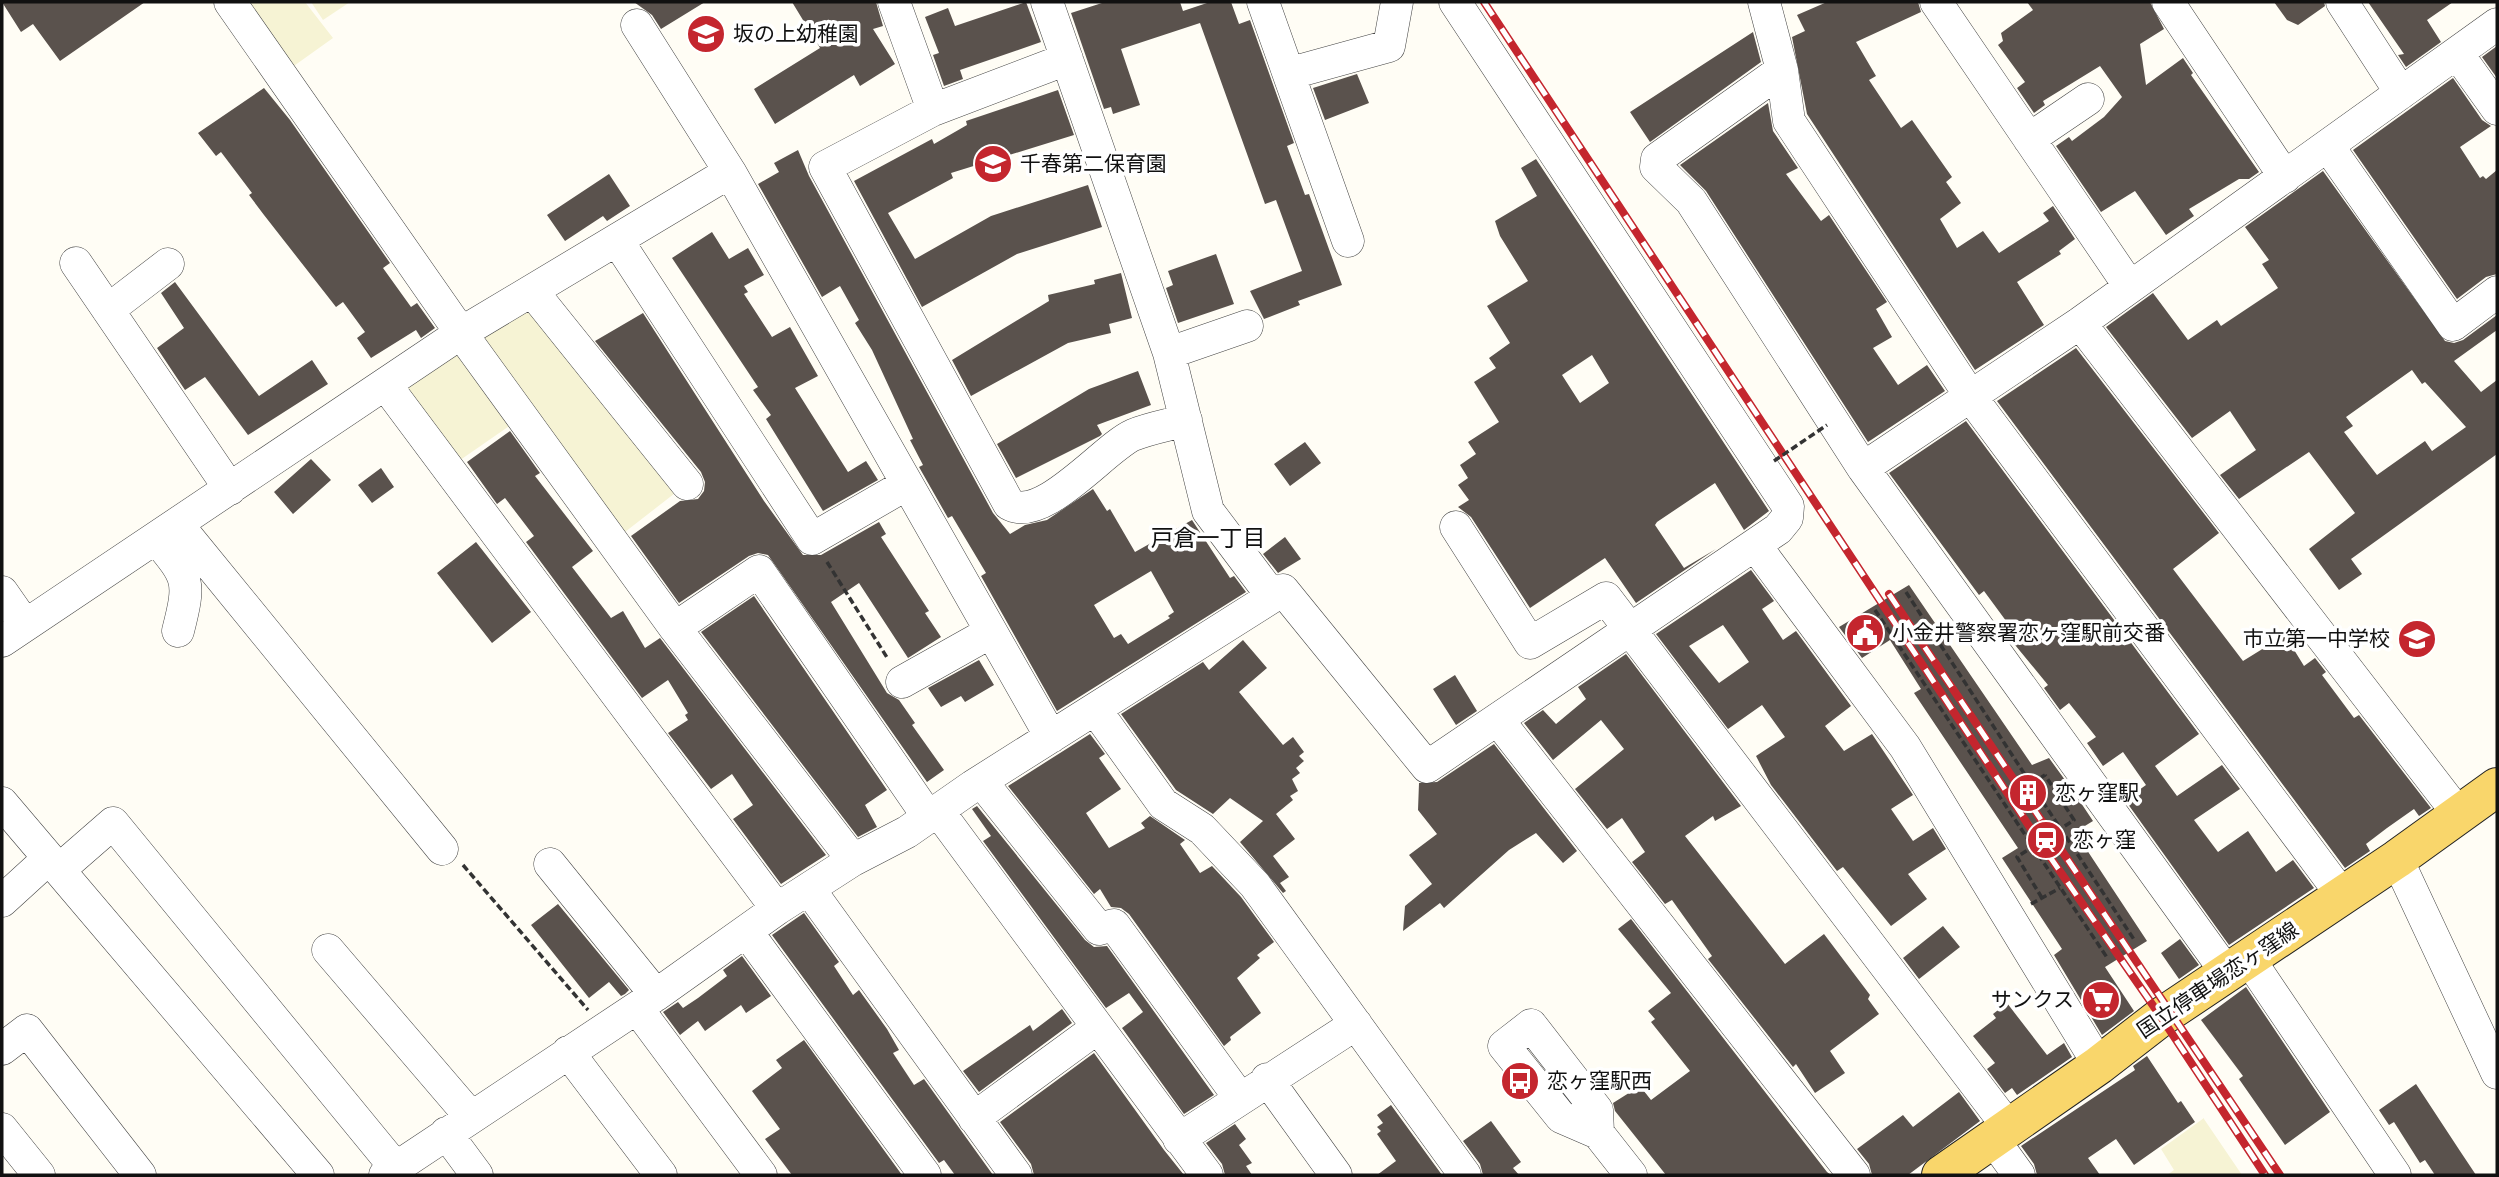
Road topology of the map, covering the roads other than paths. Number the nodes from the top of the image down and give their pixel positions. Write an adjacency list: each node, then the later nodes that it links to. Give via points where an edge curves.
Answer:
1 (230, 2): 35 (street)
2 (894, 2): 20 (street)
3 (1047, 2): 14 (street)
4 (1263, 2): 16 (street)
5 (1397, 2): 16 (street, via 1389,46)
6 (1455, 2): 46 (street, via 1788,506 1787,518)
7 (1764, 2): 15 (street)
8 (1936, 2): 21 (street)
9 (2168, 2): 24 (street)
10 (2342, 2): 17 (street)
11 (2497, 24): 13 (street)
12 (638, 25): 23 (street)
13 (2457, 53): 17 (street); 19 (street)
14 (1067, 59): 20 (street); 36 (street)
15 (1782, 70): 38 (street, via 1789,121); 40 (street, via 1657,159 1656,167 1690,201)
16 (1291, 73): 26 (street)
17 (2401, 93): 22 (street)
18 (2088, 99): 21 (street)
19 (2497, 109)
20 (933, 110): 39 (street, via 825,167 1009,504 1027,508 1068,485 1131,436)
21 (2029, 139): 29 (street)
22 (2328, 146): 24 (street); 31 (street, via 2453,325)
23 (730, 172): 25 (street); 42 (street)
24 (2285, 177): 29 (street)
25 (617, 240): 30 (street); 42 (street, via 812,539)
26 (1349, 240)
27 (76, 263): 32 (street)
28 (168, 264): 32 (street)
29 (2130, 287): 33 (street)
30 (532, 291): 35 (street); 41 (street)
31 (2497, 292)
32 (108, 310): 43 (street)
33 (2080, 323): 38 (street); 62 (street)
34 (1247, 326): 36 (street)
35 (461, 333): 37 (street); 49 (street)
36 (1169, 353): 39 (street)
37 (385, 384): 43 (street); 71 (street)
38 (1971, 397): 40 (street); 69 (street)
39 (1186, 420): 48 (street, via 1208,512)
40 (1863, 468): 74 (street)
41 (687, 484)
42 (907, 484): 52 (street)
43 (230, 489): 45 (street)
44 (1456, 527): 50 (street, via 1530,643 1606,598)
45 (167, 531): 51 (street, via 187,594); 53 (street); 63 (street)
46 (1755, 545): 50 (street); 80 (street, via 1905,747)
47 (2, 592): 53 (street)
48 (1272, 596): 55 (street); 56 (street, via 1283,590 1427,767)
49 (675, 628): 61 (street, via 759,571); 65 (street)
50 (1628, 630): 56 (street); 88 (street)
51 (178, 631)
52 (991, 632): 54 (street); 57 (street)
53 (14, 633)
54 (902, 682)
55 (1095, 709): 57 (street); 76 (street, via 1163,804 1202,829 1255,884)
56 (1498, 720): 103 (street)
57 (1051, 737): 58 (street)
58 (981, 781): 61 (street); 83 (street, via 1099,929 1114,925)
59 (2497, 787): 62 (main road, 国立停車場恋ヶ窪線)
60 (2, 803): 66 (street)
61 (934, 815): 65 (street); 77 (street)
62 (2460, 816): 64 (main road, 国立停車場恋ヶ窪線)
63 (442, 849)
64 (2398, 859): 69 (main road, 国立停車場恋ヶ窪線); 81 (street)
65 (853, 860): 68 (street)
66 (54, 864): 70 (street); 90 (street, via 113,823); 93 (street)
67 (550, 864): 75 (street)
68 (809, 889): 71 (street); 84 (street)
69 (2342, 895): 74 (main road, 国立停車場恋ヶ窪線)
70 (2, 901)
71 (778, 909): 72 (street)
72 (747, 932): 75 (street); 97 (street)
73 (328, 950): 85 (street)
74 (2238, 966): 80 (main road, 国立停車場恋ヶ窪線); 106 (street)
75 (646, 1002): 79 (street); 96 (street)
76 (1356, 1024): 82 (street); 101 (street)
77 (1097, 1028): 84 (street); 89 (street)
78 (2, 1049): 92 (street, via 27,1030)
79 (568, 1052): 85 (street); 95 (street)
80 (2099, 1065): 88 (main road, 国立停車場恋ヶ窪線)
81 (2497, 1073)
82 (1267, 1079): 83 (street); 100 (street)
83 (1240, 1097): 89 (street)
84 (975, 1118): 98 (street)
85 (459, 1125): 90 (street); 94 (street)
86 (2, 1129): 91 (street)
87 (1598, 1133): 102 (street)
88 (2001, 1133): 104 (main road, 国立停車場恋ヶ窪線); 105 (street)
89 (1179, 1139): 99 (street)
90 (390, 1171)
91 (39, 1175)
92 (140, 1175)
93 (318, 1175)
94 (477, 1175)
95 (660, 1175)
96 (761, 1175)
97 (925, 1175)
98 (1016, 1175)
99 (1207, 1175)
100 (1336, 1175)
101 (1465, 1175)
102 (1631, 1175)
103 (1854, 1175)
104 (1941, 1175)
105 (2019, 1175)
106 (2395, 1175)

